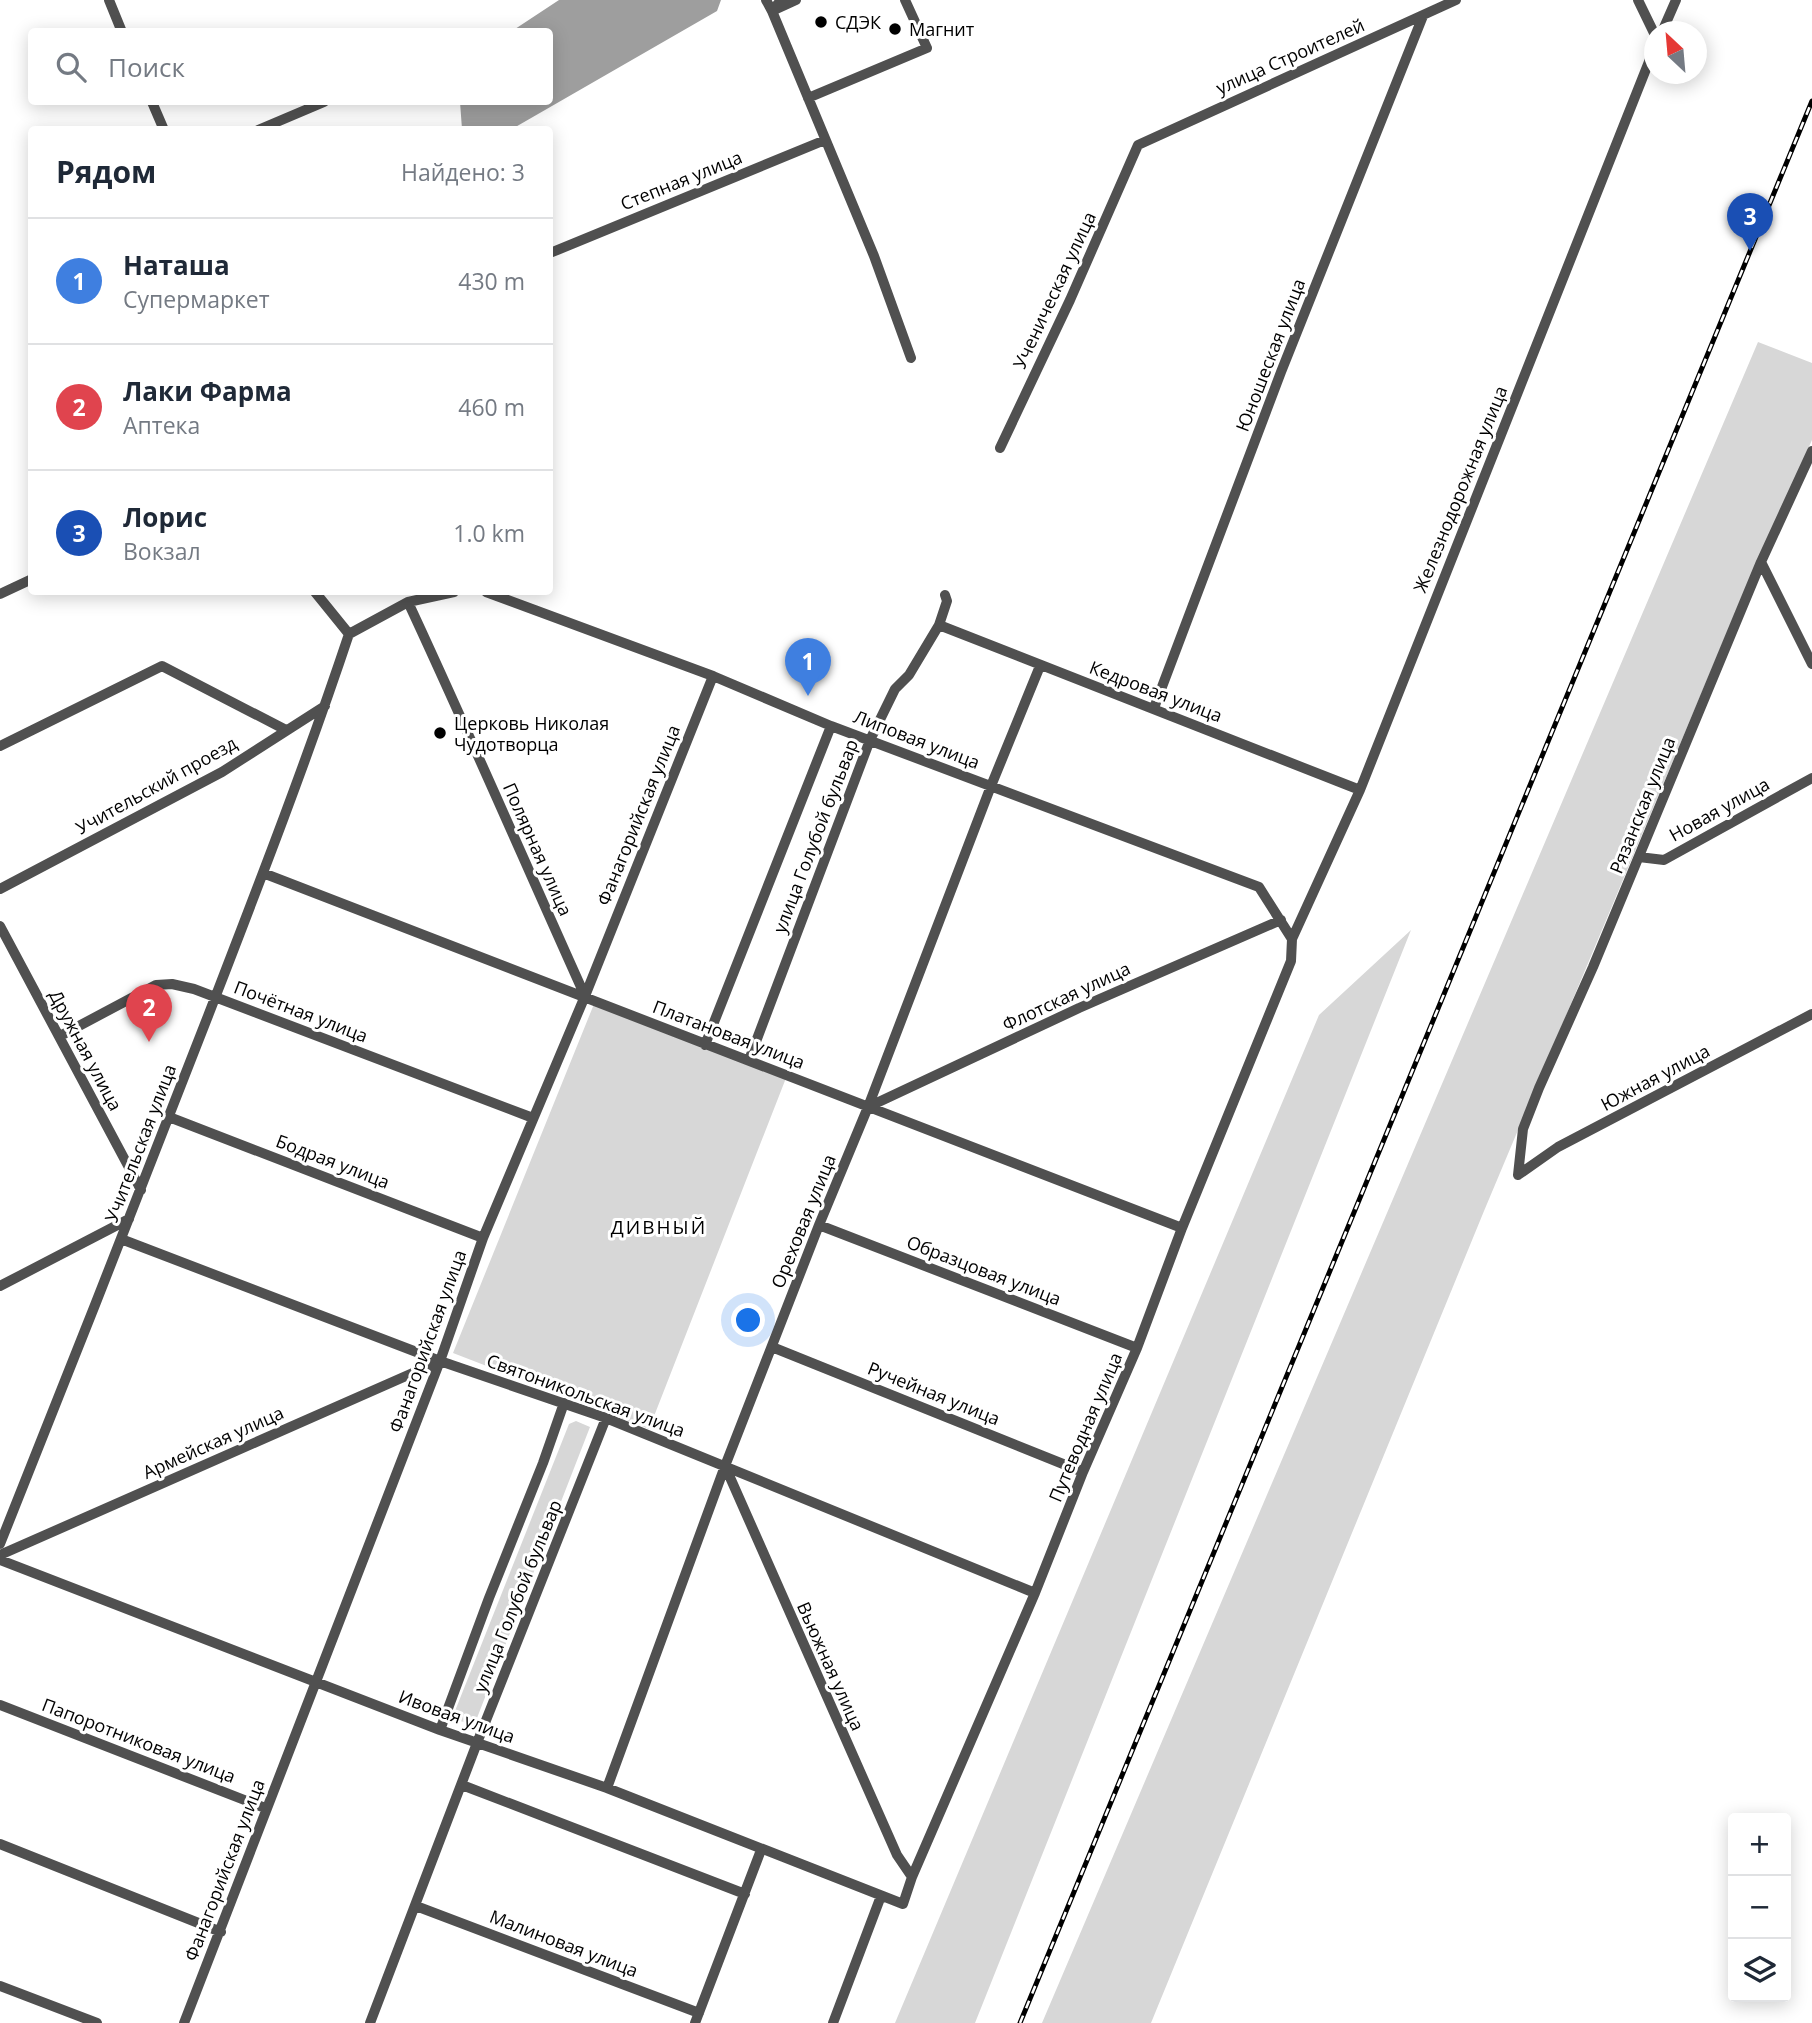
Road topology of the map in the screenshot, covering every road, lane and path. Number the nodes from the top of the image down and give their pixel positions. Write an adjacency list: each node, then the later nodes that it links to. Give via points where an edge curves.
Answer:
1 (109, 0): 13 (street)
2 (766, 0): 9 (street)
3 (780, 0): 9 (street)
4 (796, 0): 9 (street)
5 (905, 0): 15 (street, via 927,48)
6 (1456, 0): 10 (street, улица Строителей)
7 (1637, 0): 11 (street)
8 (1676, 0): 12 (street)
9 (772, 11): 15 (street)
10 (1423, 16): 21 (street, улица Строителей); 40 (street, Юношеская улица)
11 (1648, 21)
12 (1667, 21)
13 (120, 28)
14 (1644, 74): 47 (street, Железнодорожная улица)
15 (808, 98): 20 (street)
16 (153, 105): 18 (street)
17 (317, 105): 19 (street)
18 (162, 126)
19 (267, 126)
20 (825, 140): 22 (street, Степная улица); 23 (street)
21 (1138, 145): 24 (street, Ученическая улица)
22 (553, 252)
23 (911, 358)
24 (1000, 448)
25 (1812, 451): 26 (street, Рязанская улица)
26 (1761, 562): 36 (street); 48 (street, Рязанская улица)
27 (28, 581): 28 (street)
28 (0, 594)
29 (317, 595): 35 (street)
30 (440, 595): 33 (street)
31 (494, 595): 38 (street, Липовая улица)
32 (945, 595): 34 (street, улица Голубой бульвар)
33 (408, 602): 35 (street); 54 (street, Полярная улица)
34 (939, 625): 37 (street, Кедровая улица); 43 (street, улица Голубой бульвар, via 909,675 895,688)
35 (349, 634): 39 (street, Учительская улица)
36 (1812, 664)
37 (1040, 666): 40 (street, Кедровая улица); 46 (street, Ореховая улица)
38 (713, 676): 41 (street, Липовая улица); 54 (street, Фанагорийская улица)
39 (325, 706): 42 (street, Учительский проезд); 49 (street, Учительская улица)
40 (1154, 708): 47 (street, Кедровая улица)
41 (831, 726): 43 (street, Липовая улица); 58 (street)
42 (286, 730): 44 (street, via 162,666); 50 (street, Учительский проезд, via 222,772)
43 (870, 740): 46 (street, Липовая улица); 59 (street, улица Голубой бульвар)
44 (0, 746)
45 (1812, 778): 48 (street, Новая улица, via 1664,860)
46 (991, 786): 51 (street, Липовая улица, via 1259,887); 60 (street, Ореховая улица)
47 (1360, 790): 53 (street, Железнодорожная улица)
48 (1639, 858): 63 (street, Рязанская улица, via 1523,1129)
49 (264, 873): 54 (street, Платановая улица); 55 (street, Учительская улица)
50 (0, 889)
51 (1281, 920): 53 (street); 60 (street, Флотская улица)
52 (0, 926): 57 (street, Дружная улица)
53 (1292, 939): 67 (street, Путеводная улица, via 1291,961)
54 (585, 996): 58 (street, Платановая улица); 62 (street, Фанагорийская улица)
55 (215, 997): 57 (street, Почётная улица, via 172,984 156,985); 61 (street, Учительская улица); 62 (street, Почётная улица)
56 (1812, 1014): 63 (street, Южная улица, via 1559,1147)
57 (60, 1036): 64 (street, Дружная улица)
58 (705, 1045): 59 (street, Платановая улица)
59 (749, 1060): 60 (street, Платановая улица)
60 (868, 1107): 66 (street, Ореховая улица); 67 (street, Платановая улица)
61 (169, 1117): 64 (street, Учительская улица); 68 (street, Бодрая улица)
62 (533, 1118): 68 (street, Фанагорийская улица)
63 (1518, 1175)
64 (141, 1190): 65 (street, Учительская улица)
65 (129, 1219): 69 (street, Учительская улица); 70 (street)
66 (819, 1226): 71 (street, Ореховая улица); 72 (street, Образцовая улица)
67 (1182, 1228): 72 (street, Путеводная улица)
68 (484, 1238): 73 (street, Фанагорийская улица)
69 (121, 1239): 73 (street, Святоникольская улица); 78 (street, Учительская улица)
70 (0, 1286)
71 (772, 1347): 76 (street, Ореховая улица); 77 (street, Ручейная улица)
72 (1137, 1348): 77 (street, Путеводная улица)
73 (440, 1361): 74 (street, Святоникольская улица); 79 (street, Армейская улица); 81 (street, Фанагорийская улица)
74 (564, 1403): 75 (street, Святоникольская улица); 83 (street, улица Голубой бульвар)
75 (606, 1418): 76 (street, Святоникольская улица); 84 (street, улица Голубой бульвар)
76 (725, 1466): 80 (street, Святоникольская улица); 86 (street, Ореховая улица); 90 (street, Вьюжная улица, via 897,1855)
77 (1083, 1472): 80 (street, Путеводная улица)
78 (0, 1544)
79 (0, 1557): 81 (street, Ивовая улица)
80 (1035, 1593): 90 (street, Путеводная улица)
81 (316, 1682): 83 (street, Ивовая улица); 87 (street, Фанагорийская улица)
82 (0, 1705): 87 (street, Папоротниковая улица)
83 (440, 1730): 84 (street, Ивовая улица)
84 (477, 1742): 85 (street, улица Голубой бульвар); 86 (street, Ивовая улица)
85 (462, 1784): 91 (street); 94 (street, улица Голубой бульвар)
86 (607, 1788): 89 (street, Ивовая улица)
87 (265, 1808): 95 (street, Фанагорийская улица)
88 (0, 1844): 95 (street)
89 (761, 1850): 91 (street); 92 (street, Ивовая улица)
90 (912, 1877): 93 (street, Путеводная улица)
91 (744, 1894): 97 (street)
92 (881, 1896): 93 (street, Ивовая улица); 101 (street)
93 (903, 1904)
94 (416, 1906): 97 (street, Малиновая улица); 100 (street, улица Голубой бульвар)
95 (221, 1932): 99 (street, Фанагорийская улица)
96 (0, 1986): 98 (street)
97 (697, 2018)
98 (97, 2023)
99 (184, 2023)
100 (370, 2023)
101 (833, 2023)

